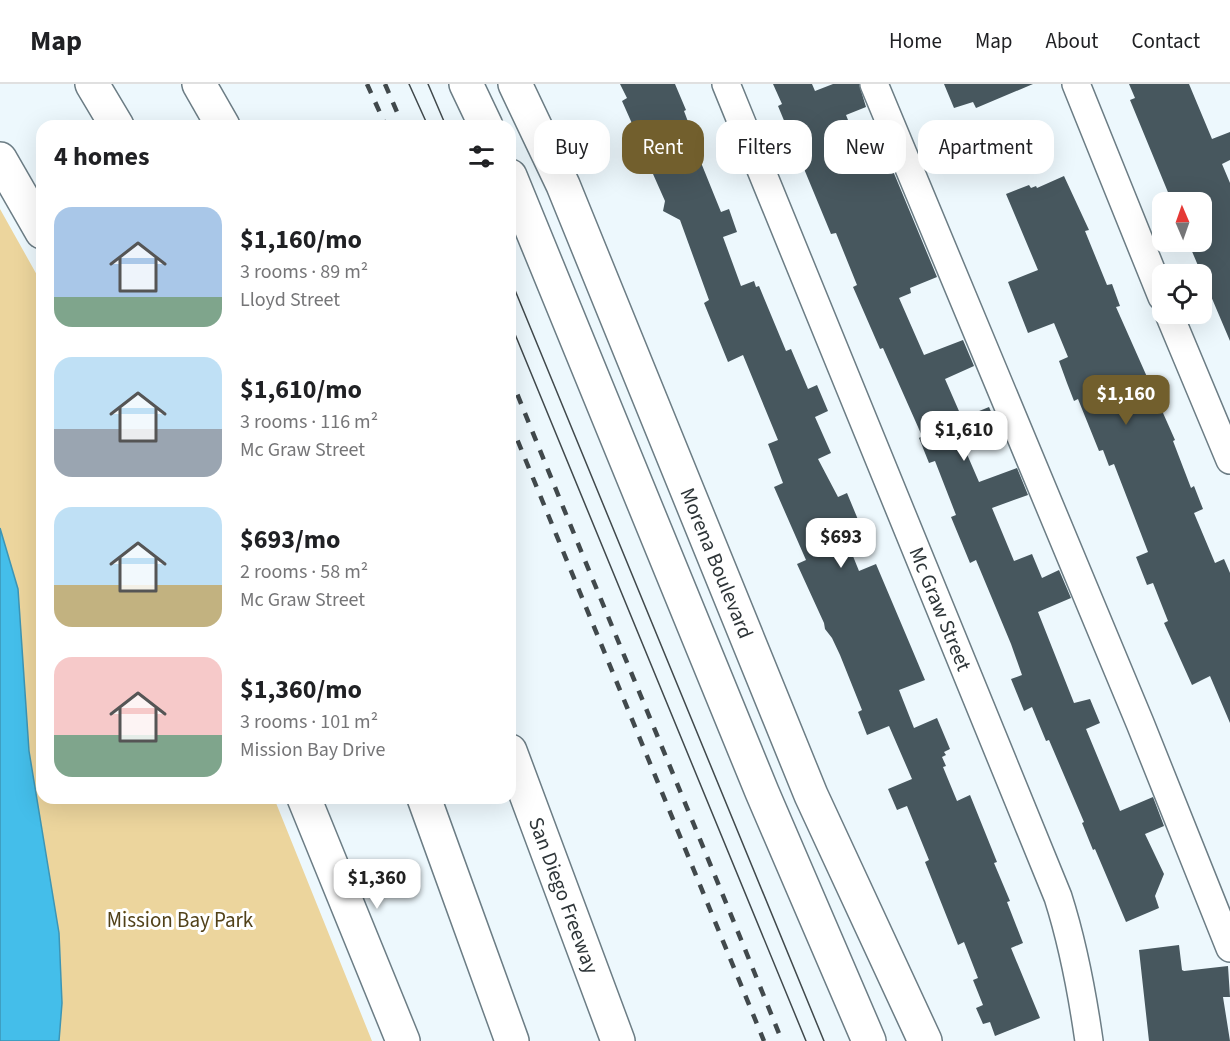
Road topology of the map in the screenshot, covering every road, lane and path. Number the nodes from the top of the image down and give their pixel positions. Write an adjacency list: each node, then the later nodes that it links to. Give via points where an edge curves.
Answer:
1 (92, 84): 8 (main road)
2 (199, 84): 9 (main road)
3 (466, 84): 10 (main road)
4 (515, 84): 25 (main road, Morena Boulevard, via 563,185 811,795)
5 (726, 84): 26 (street, Mc Graw Street, via 1058,897 1071,939)
6 (874, 84): 20 (street)
7 (1076, 84): 14 (street)
8 (113, 120)
9 (220, 120)
10 (483, 120)
11 (0, 159): 13 (main road)
12 (516, 191): 24 (main road, Morena Boulevard, via 762,792)
13 (36, 222)
14 (1152, 272)
15 (1173, 324): 16 (street)
16 (1230, 460)
17 (516, 767): 23 (main road, San Diego Freeway)
18 (306, 804): 21 (main road)
19 (426, 804): 22 (main road)
20 (1230, 948)
21 (403, 1041)
22 (512, 1041)
23 (618, 1041)
24 (869, 1041)
25 (925, 1041)
26 (1089, 1041)

